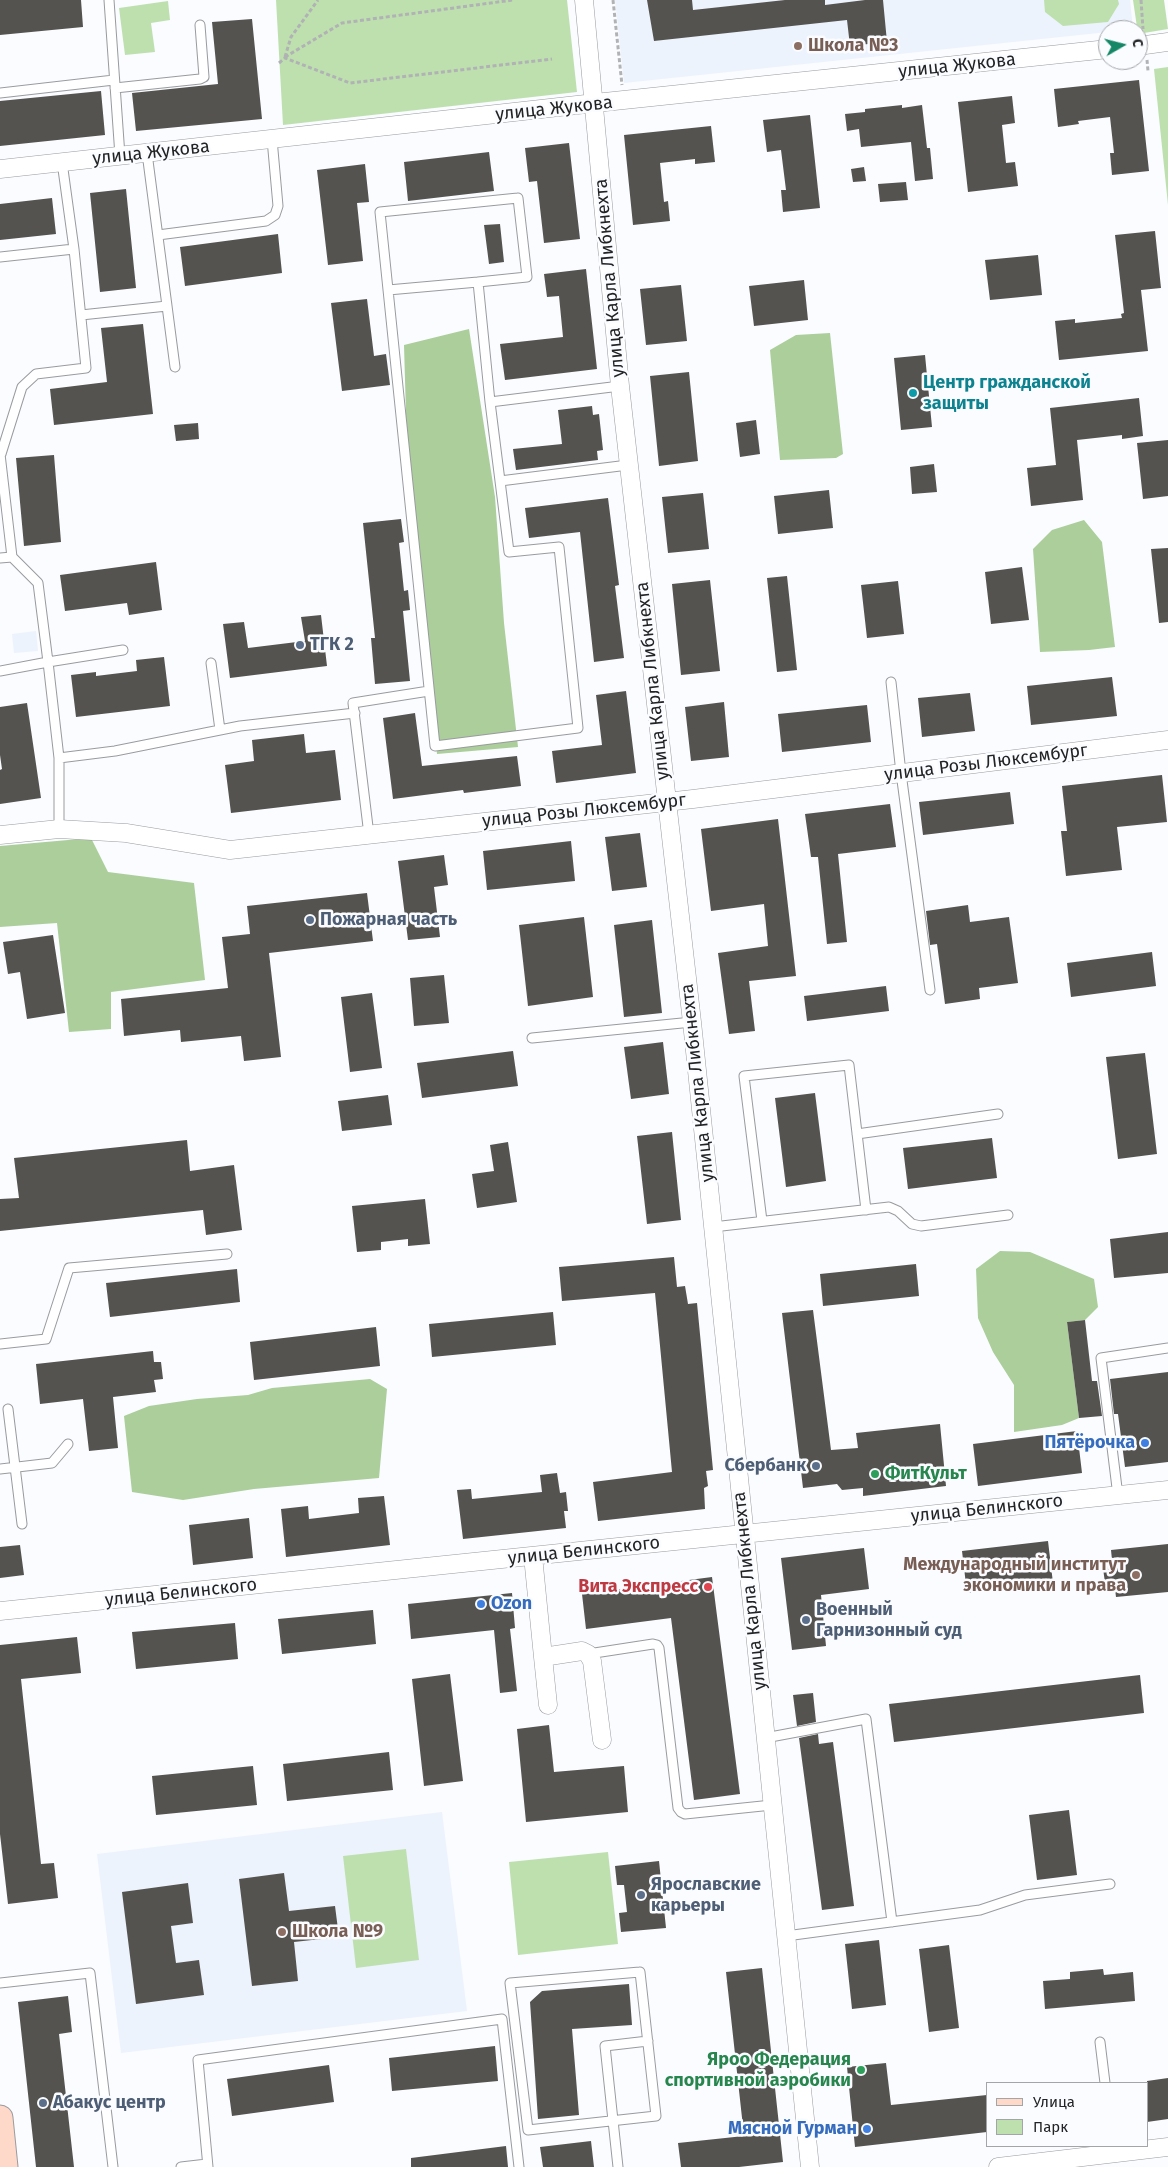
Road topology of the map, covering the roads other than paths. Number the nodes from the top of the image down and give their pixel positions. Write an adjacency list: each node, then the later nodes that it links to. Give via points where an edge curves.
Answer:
1 (108, 0): 7 (lane)
2 (584, 0): 9 (street, улица Карла Либкнехта)
3 (200, 25): 7 (lane, via 204,77)
4 (1168, 42): 5 (street)
5 (1148, 45)
6 (1098, 50): 9 (street, улица Жукова)
7 (115, 84): 8 (lane); 12 (lane)
8 (0, 93)
9 (595, 103): 10 (street, улица Жукова); 23 (street, улица Карла Либкнехта)
10 (272, 139): 11 (street, улица Жукова); 15 (lane, via 278,206 274,215 266,221)
11 (147, 153): 12 (street, улица Жукова); 15 (lane)
12 (120, 156): 13 (street, улица Жукова)
13 (62, 162): 14 (street, улица Жукова); 16 (lane)
14 (0, 169)
15 (158, 236): 20 (lane)
16 (74, 248): 17 (lane); 21 (lane)
17 (0, 257)
18 (478, 282): 19 (lane); 19 (lane, via 527,277 518,198 380,212); 24 (lane)
19 (388, 290): 35 (lane)
20 (167, 306): 21 (lane); 22 (lane)
21 (81, 315): 25 (lane, via 86,368 36,374 22,387)
22 (175, 367)
23 (620, 386): 24 (lane); 26 (street, улица Карла Либкнехта)
24 (490, 402): 27 (lane)
25 (0, 454): 28 (lane)
26 (628, 465): 27 (lane); 41 (street, улица Карла Либкнехта)
27 (500, 481): 35 (lane, via 509,552 559,547 578,728 435,746)
28 (12, 556): 29 (lane); 31 (lane, via 38,583)
29 (0, 558)
30 (123, 650): 31 (lane)
31 (48, 662): 33 (lane); 39 (lane)
32 (211, 663): 37 (lane)
33 (0, 671)
34 (891, 682): 40 (lane)
35 (429, 691): 36 (lane, via 354,703)
36 (355, 713): 37 (lane); 44 (lane)
37 (220, 730): 39 (lane, via 115,751)
38 (1168, 744): 40 (street, улица Розы Люксембург)
39 (59, 758): 42 (lane)
40 (901, 773): 41 (street, улица Розы Люксембург); 45 (lane)
41 (666, 801): 44 (street, улица Розы Люксембург); 46 (street, улица Карла Либкнехта)
42 (59, 828): 43 (street, улица Розы Люксембург); 44 (street, улица Розы Люксембург, via 126,833 230,850)
43 (0, 834)
44 (369, 835)
45 (930, 990)
46 (692, 1022): 47 (lane); 53 (street, улица Карла Либкнехта)
47 (532, 1038)
48 (998, 1114): 49 (lane)
49 (857, 1134): 50 (lane); 52 (lane, via 849,1065 744,1076)
50 (866, 1210): 51 (lane, via 889,1207 912,1224 921,1226); 52 (lane)
51 (1008, 1215)
52 (762, 1221): 53 (lane)
53 (713, 1226): 64 (street, улица Карла Либкнехта)
54 (227, 1254): 55 (lane, via 69,1268 46,1338)
55 (0, 1344)
56 (1168, 1348): 62 (lane, via 1101,1358)
57 (8, 1409): 59 (lane)
58 (68, 1444): 59 (lane, via 52,1463)
59 (15, 1467): 60 (lane); 63 (lane)
60 (0, 1469)
61 (1168, 1490): 62 (street, улица Белинского)
62 (1118, 1496): 64 (street, улица Белинского)
63 (22, 1524)
64 (744, 1534): 65 (street, улица Белинского); 70 (street, улица Карла Либкнехта)
65 (533, 1556): 66 (street, улица Белинского); 68 (street)
66 (0, 1611)
67 (588, 1654): 68 (street); 71 (street, via 592,1661); 72 (lane, via 658,1645 681,1812)
68 (544, 1657): 69 (street)
69 (548, 1705)
70 (765, 1738): 72 (street, улица Карла Либкнехта); 74 (lane, via 866,1719)
71 (602, 1740)
72 (772, 1804): 75 (street, улица Карла Либкнехта)
73 (1110, 1884): 74 (lane, via 1025,1896 980,1910)
74 (892, 1922): 75 (lane)
75 (786, 1936): 91 (street, улица Карла Либкнехта)
76 (0, 1983): 87 (lane, via 90,1973)
77 (648, 2041): 81 (lane, via 656,2116); 81 (lane, via 604,2046); 81 (lane, via 640,1972 510,1983 528,2130)
78 (1100, 2042): 79 (lane)
79 (1105, 2082)
80 (0, 2118): 86 (main road)
81 (613, 2121): 90 (lane)
82 (1168, 2146): 83 (street)
83 (1113, 2149): 85 (street)
84 (207, 2165): 88 (lane); 89 (lane, via 198,2060 502,2019)
85 (1036, 2165): 92 (street)
86 (5, 2167)
87 (114, 2167)
88 (181, 2167)
89 (519, 2167)
90 (618, 2167)
91 (810, 2167)
92 (998, 2167)

